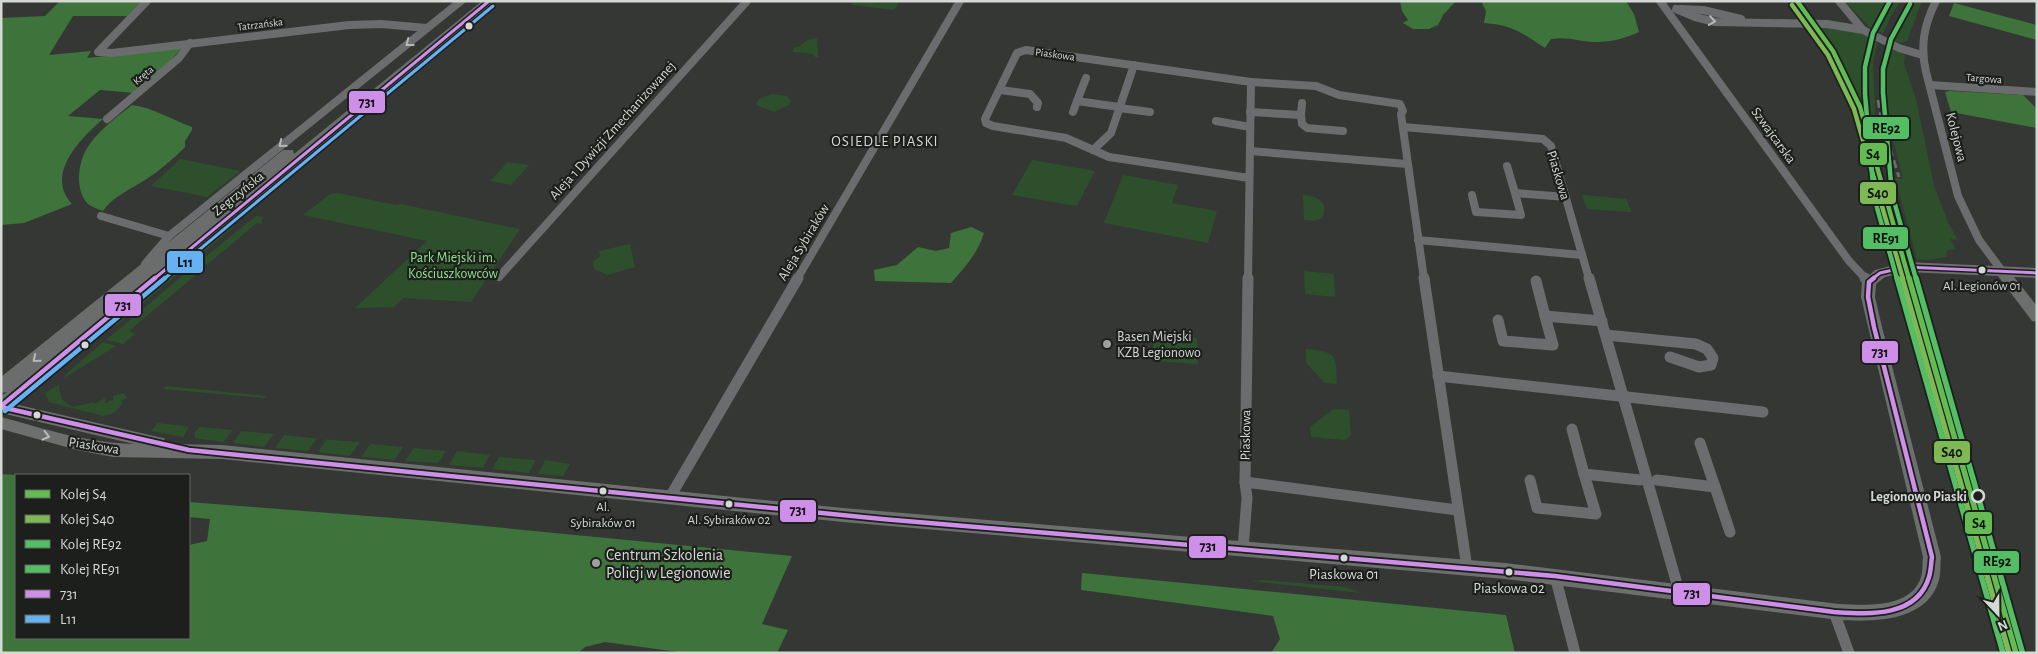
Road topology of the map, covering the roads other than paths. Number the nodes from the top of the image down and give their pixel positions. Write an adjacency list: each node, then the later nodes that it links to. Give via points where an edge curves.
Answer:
1 (147, 1): 13 (street, Tatrzańska, via 97,51 112,53)
2 (461, 1): 11 (street)
3 (476, 1): 51 (main road, Zegrzyńska)
4 (489, 1): 61 (main road, Zegrzyńska)
5 (747, 1): 48 (street, Aleja 1 Dywizji Zmechanizowanej)
6 (960, 1): 73 (street, Aleja Sybiraków)
7 (1660, 1): 10 (street, Szwajcarska)
8 (1839, 1): 12 (street)
9 (1936, 1): 14 (street, Kolejowa, via 1922,42)
10 (1666, 10): 12 (street, via 1676,9 1707,21 1834,24); 50 (street, Szwajcarska, via 1848,261)
11 (427, 28): 13 (street, Tatrzańska, via 364,24); 43 (street, one-way to 43)
12 (1863, 30): 14 (street, via 1899,48)
13 (190, 43): 29 (street, Kręta, via 179,58)
14 (1922, 55): 18 (street, Kolejowa)
15 (1134, 65): 17 (street, Piaskowa); 19 (street, Piaskowa, via 1026,50 1017,54); 24 (street)
16 (1086, 78): 21 (street, Piaskowa)
17 (1251, 82): 27 (street, Piaskowa); 32 (street, via 1316,86 1339,95 1395,102 1403,111)
18 (1930, 85): 20 (street, Targowa); 46 (street, Kolejowa, via 1958,196 1979,240)
19 (1000, 90): 23 (street, via 1030,94); 34 (street, Piaskowa, via 986,123 1052,135)
20 (2037, 92)
21 (1077, 101): 24 (street); 25 (street, Piaskowa)
22 (1302, 103): 28 (street)
23 (1037, 107)
24 (1119, 108): 26 (street); 34 (street, via 1109,136)
25 (1073, 112)
26 (1150, 112)
27 (1250, 112): 28 (street); 31 (street, Piaskowa)
28 (1301, 115): 33 (street, via 1302,124 1307,128)
29 (107, 119)
30 (1216, 121): 31 (street)
31 (1250, 127): 35 (street, Piaskowa)
32 (1403, 127): 36 (street); 41 (street, Piaskowa, via 1543,139 1552,149)
33 (1343, 131)
34 (1093, 150): 38 (street, Piaskowa, via 1109,157)
35 (1250, 151): 36 (street); 38 (street, Piaskowa)
36 (1407, 164): 44 (street)
37 (1507, 166): 39 (street)
38 (1249, 178): 71 (street, Piaskowa)
39 (1515, 193): 40 (street, via 1521,215 1476,212); 41 (street)
40 (1472, 195)
41 (1566, 197): 45 (street, Piaskowa)
42 (101, 216): 43 (street)
43 (169, 236): 51 (street)
44 (1418, 240): 45 (street); 58 (street)
45 (1582, 255): 55 (street, Piaskowa)
46 (2002, 271): 47 (street); 50 (street, via 1906,267 1880,273); 53 (street)
47 (2037, 273)
48 (499, 277)
49 (1536, 281): 52 (street)
50 (1869, 282): 80 (street, Piaskowa, via 1868,297 1874,327 1933,570 1922,593 1896,610 1879,614)
51 (128, 284): 59 (main road, Zegrzyńska, one-way to 59)
52 (1545, 316): 54 (street, via 1553,345 1503,341); 55 (street)
53 (2037, 317)
54 (1498, 320)
55 (1602, 320): 56 (street, Piaskowa)
56 (1606, 335): 57 (street, via 1701,346 1710,352 1713,363 1700,367); 60 (street, Piaskowa)
57 (1670, 357)
58 (1438, 376): 60 (street); 74 (street)
59 (1, 387)
60 (1624, 396): 62 (street); 79 (street, Piaskowa)
61 (1, 406): 66 (street, Piaskowa)
62 (1763, 412)
63 (1, 423): 66 (street, Piaskowa, one-way to 66, via 77,444 113,450)
64 (1572, 429): 67 (street)
65 (1700, 444): 72 (street)
66 (189, 450): 73 (street, Piaskowa)
67 (1584, 474): 68 (street, via 1596,514 1537,508); 69 (street)
68 (1530, 480)
69 (1640, 480)
70 (1657, 480): 72 (street)
71 (1245, 482): 74 (street); 76 (street, Piaskowa, via 1247,498)
72 (1715, 487): 75 (street)
73 (670, 498): 76 (street, Piaskowa)
74 (1456, 510): 77 (street)
75 (1730, 532)
76 (1242, 549): 77 (street, Piaskowa)
77 (1467, 568): 78 (street, Piaskowa)
78 (1554, 576): 79 (street, Piaskowa); 81 (street)
79 (1679, 591): 80 (street, Piaskowa)
80 (1834, 612): 82 (street)
81 (1575, 653)
82 (1849, 653)

